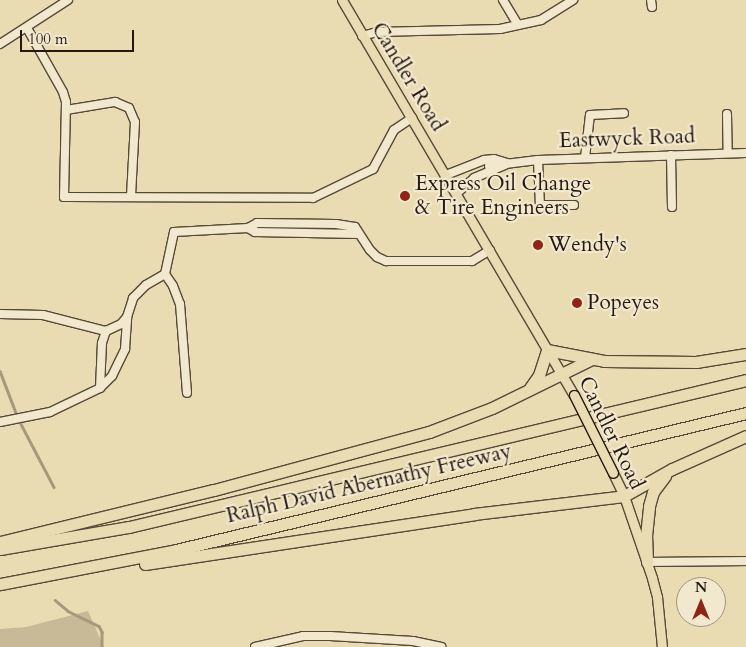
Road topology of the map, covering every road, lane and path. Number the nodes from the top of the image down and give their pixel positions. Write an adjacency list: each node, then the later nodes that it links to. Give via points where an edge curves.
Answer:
1 (68, 0): 6 (street)
2 (342, 0): 7 (main road, Candler Road)
3 (503, 0): 5 (street)
4 (570, 1): 5 (street, via 541,20)
5 (518, 25): 7 (street, via 500,29 377,32)
6 (27, 28): 8 (street); 9 (street, via 63,92)
7 (362, 36): 12 (main road, Candler Road)
8 (0, 44)
9 (66, 110): 22 (street, via 64,197); 22 (street, via 115,102 129,108 135,122)
10 (624, 113): 16 (street, via 590,115)
11 (727, 114): 13 (street)
12 (412, 118): 20 (main road, Candler Road); 22 (street, via 394,130 373,170 313,198)
13 (728, 153): 14 (street, Eastwyck Road); 15 (street, Eastwyck Road)
14 (746, 153)
15 (671, 155): 16 (street, Eastwyck Road); 24 (street)
16 (585, 158): 17 (street, Eastwyck Road)
17 (538, 160): 18 (street, Eastwyck Road); 23 (street, via 540,205)
18 (509, 163): 19 (street, Eastwyck Road); 19 (street, Eastwyck Road, via 494,159)
19 (486, 167): 20 (street, Eastwyck Road); 21 (street, Eastwyck Road)
20 (446, 174): 21 (main road, Candler Road)
21 (457, 193): 25 (main road, Candler Road)
22 (131, 197)
23 (574, 205)
24 (672, 207)
25 (490, 250): 26 (street, via 472,261 386,261 377,257 355,227 257,224 248,228 174,232); 30 (main road, Candler Road)
26 (165, 274): 28 (street, via 146,285 133,298); 37 (street, via 180,304)
27 (0, 314): 29 (street, via 43,315)
28 (127, 318): 29 (street); 35 (street, via 125,349 112,376)
29 (106, 331): 35 (street, via 102,343)
30 (547, 350): 32 (highway); 33 (main road, Candler Road); 36 (highway, via 539,375)
31 (746, 354): 32 (highway, via 696,362)
32 (592, 359): 33 (highway)
33 (561, 374): 36 (highway); 42 (main road, Candler Road, bridge)
34 (746, 380): 44 (highway, Ralph David Abernathy Freeway, via 129,527)
35 (100, 388): 39 (street, via 50,412)
36 (527, 391): 43 (highway, via 429,432 214,490)
37 (187, 393)
38 (746, 413): 47 (highway, Ralph David Abernathy Freeway, via 194,546)
39 (0, 422)
40 (746, 436): 41 (highway)
41 (672, 469): 42 (highway); 46 (highway, via 652,492 646,536)
42 (624, 496): 46 (main road, Candler Road); 47 (highway, via 474,514)
43 (0, 542)
44 (0, 549)
45 (746, 561): 46 (street)
46 (647, 562): 51 (main road, Candler Road, via 657,598)
47 (34, 578): 48 (highway, Ralph David Abernathy Freeway)
48 (0, 584)
49 (254, 647): 50 (street, via 303,636 413,641)
50 (441, 647)
51 (662, 647)

